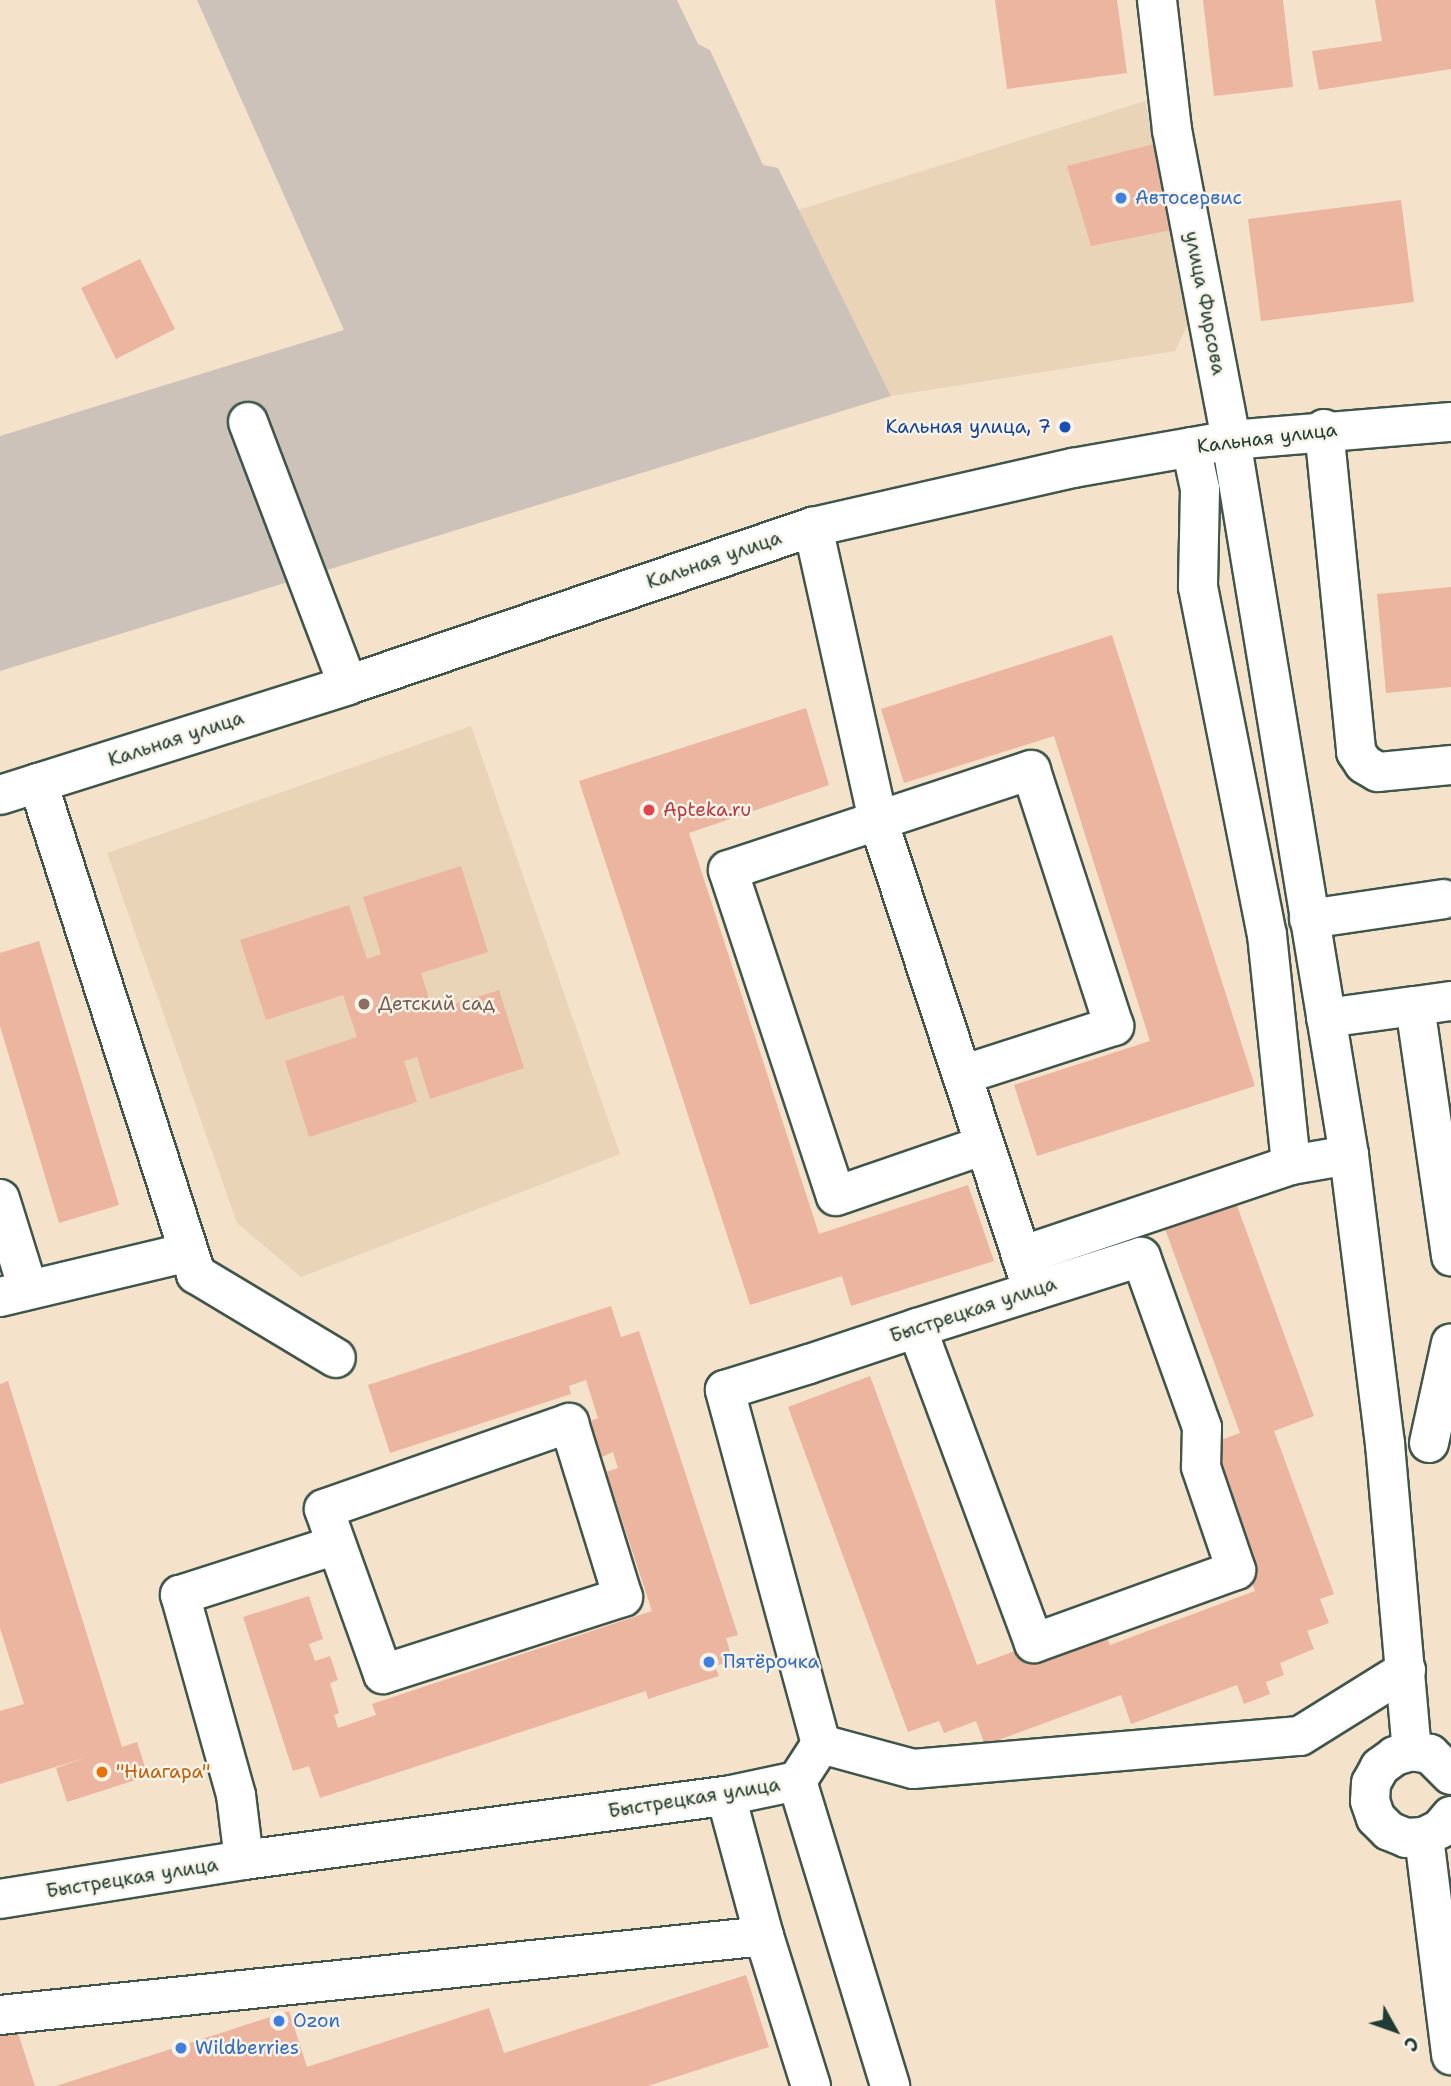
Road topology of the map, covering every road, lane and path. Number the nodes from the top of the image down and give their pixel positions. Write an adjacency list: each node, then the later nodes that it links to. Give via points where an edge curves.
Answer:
1 (1157, 0): 5 (street, улица Фирсова, via 1172,130)
2 (248, 422): 8 (street)
3 (1451, 422): 4 (street, Кальная улица)
4 (1324, 429): 5 (street, Кальная улица); 9 (street, via 1356,752 1378,772)
5 (1231, 440): 6 (street, Кальная улица); 14 (street, улица Фирсова)
6 (1191, 447): 7 (street, Кальная улица, via 1073,468); 20 (street, via 1200,489 1198,587 1268,935)
7 (813, 527): 8 (street, Кальная улица); 12 (street)
8 (348, 684): 10 (street, Кальная улица)
9 (1451, 765)
10 (38, 783): 11 (street, Кальная улица); 22 (street)
11 (0, 795)
12 (878, 820): 17 (street); 17 (street, via 1031,770 1114,1026); 18 (street, via 728,870 836,1196)
13 (1444, 899): 14 (street)
14 (1310, 919): 16 (street, улица Фирсова)
15 (1433, 1004): 16 (street); 24 (street)
16 (1326, 1018): 19 (street, улица Фирсова)
17 (962, 1075): 18 (street)
18 (984, 1145): 23 (street)
19 (1349, 1155): 20 (street); 30 (street, улица Фирсова)
20 (1291, 1165): 23 (street)
21 (0, 1199): 26 (street)
22 (190, 1252): 26 (street); 29 (street, via 196,1274)
23 (1021, 1256): 25 (street)
24 (1451, 1256)
25 (1033, 1291): 27 (street, Быстрецкая улица); 27 (street, Быстрецкая улица, via 1141,1257 1202,1427 1200,1467 1236,1570 1034,1643)
26 (14, 1293)
27 (917, 1328): 34 (street, Быстрецкая улица, via 725,1390)
28 (1451, 1343): 31 (street)
29 (336, 1359)
30 (1385, 1444): 31 (street); 33 (street, улица Фирсова)
31 (1440, 1447)
32 (336, 1545): 32 (street, via 383,1674 623,1597 569,1423 324,1508); 40 (street, via 180,1595 236,1795)
33 (1406, 1670): 34 (street, via 1300,1736 913,1769); 35 (street, улица Фирсова)
34 (821, 1744): 37 (street, Быстрецкая улица)
35 (1412, 1751): 36 (street, via 1430,1755); 39 (street, via 1380,1767 1371,1783 1370,1801 1389,1831 1406,1838)
36 (1451, 1775)
37 (797, 1781): 38 (street, Быстрецкая улица); 46 (street)
38 (726, 1796): 40 (street, Быстрецкая улица); 42 (street)
39 (1437, 1827): 44 (street)
40 (244, 1860): 41 (street, Быстрецкая улица)
41 (0, 1899)
42 (764, 1936): 43 (street); 45 (street)
43 (0, 2015)
44 (1451, 2055)
45 (811, 2086)
46 (890, 2086)

